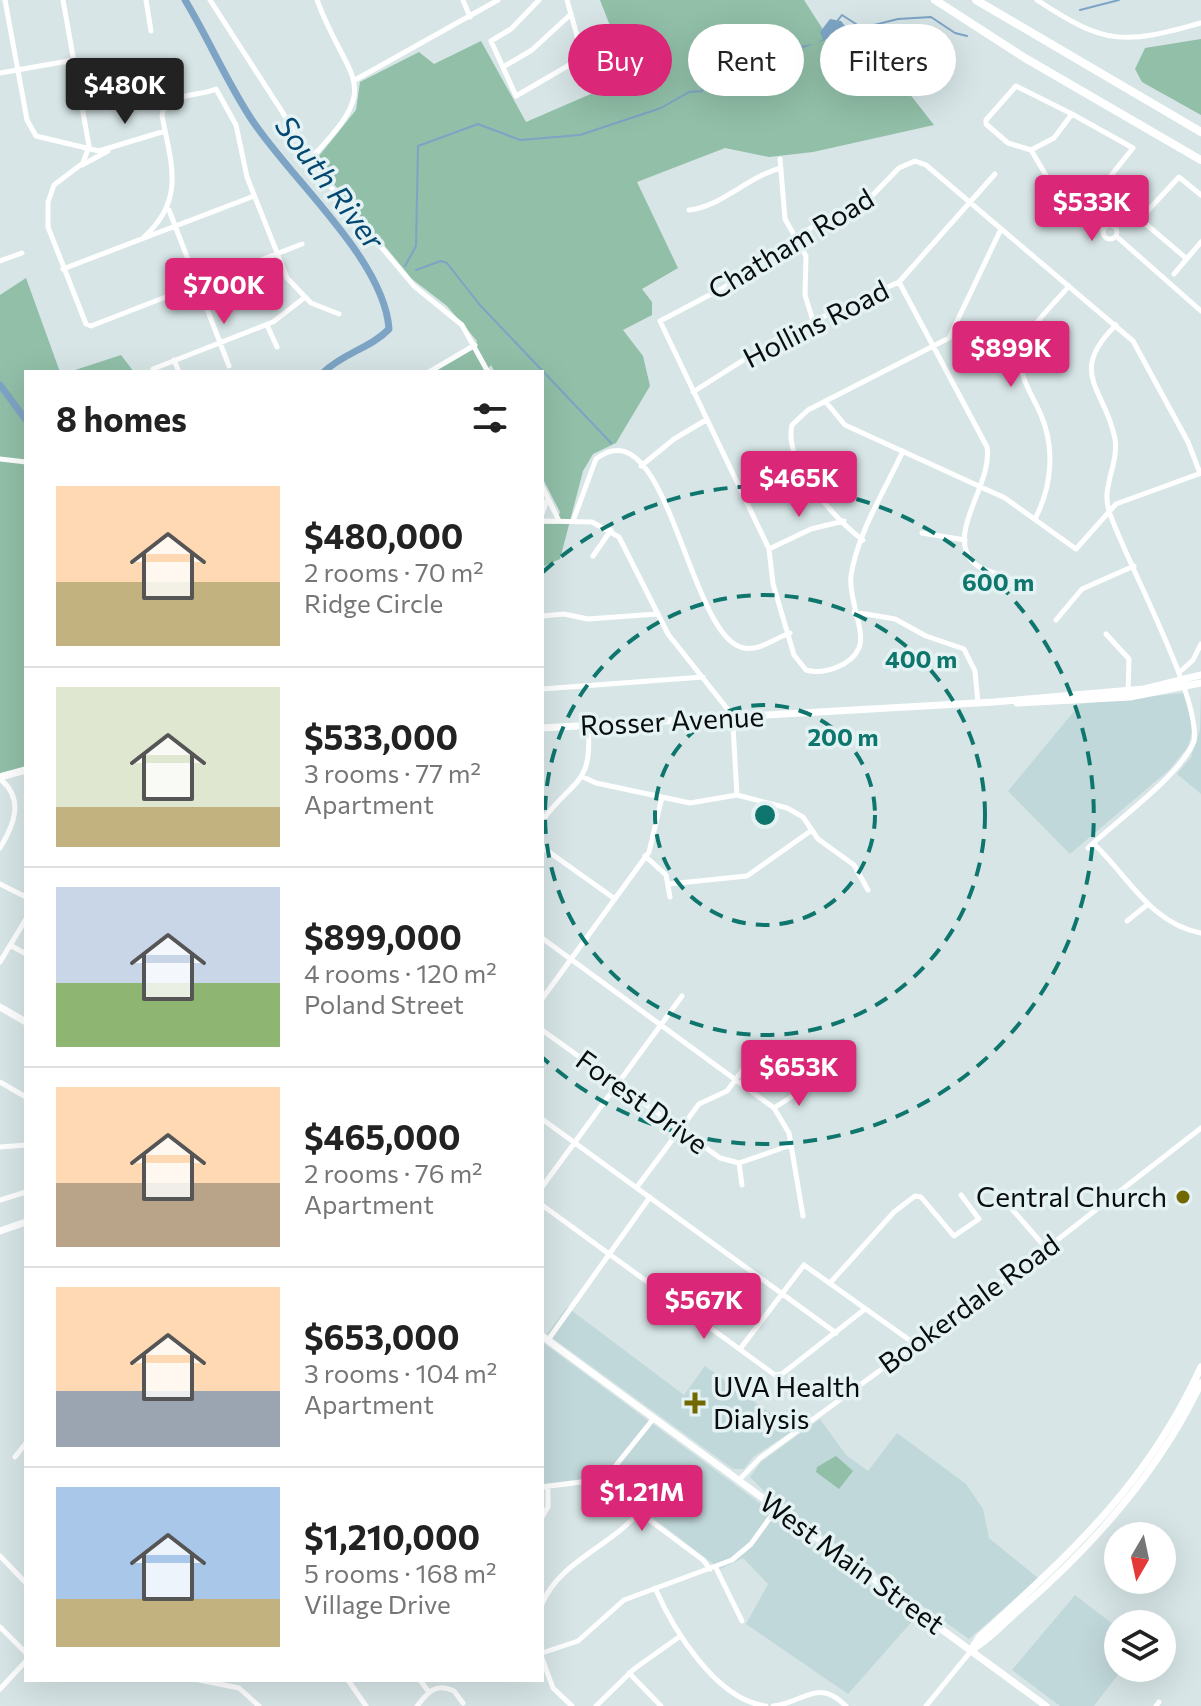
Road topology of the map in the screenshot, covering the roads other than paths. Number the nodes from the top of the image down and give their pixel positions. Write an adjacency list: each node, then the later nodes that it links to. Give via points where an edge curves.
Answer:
1 (5, 0): 19 (street)
2 (63, 0): 17 (street)
3 (146, 0): 16 (street)
4 (210, 0): 29 (street)
5 (463, 0): 14 (street)
6 (498, 0): 14 (street)
7 (539, 0): 18 (street, via 491,41)
8 (567, 0): 13 (street)
9 (935, 0): 31 (highway)
10 (976, 0): 24 (highway)
11 (1037, 0): 15 (street, via 1076,26 1111,38 1145,38)
12 (317, 2): 21 (street)
13 (571, 14): 18 (street, via 532,50); 18 (street, via 583,57 516,96)
14 (470, 17): 21 (street)
15 (1201, 23)
16 (151, 31)
17 (74, 60): 19 (street); 25 (street)
18 (503, 67)
19 (18, 70): 20 (street); 26 (street, via 32,132)
20 (0, 73)
21 (355, 80): 29 (street, via 353,108)
22 (1072, 114): 28 (street, via 1054,138); 28 (street, via 1016,86 986,124 1008,143); 38 (street, via 1133,148)
23 (165, 131): 27 (street); 36 (street, via 166,103 216,89 236,125); 39 (street, via 173,187)
24 (1201, 132)
25 (88, 139): 26 (street); 27 (street)
26 (82, 149): 27 (street); 32 (street); 32 (street)
27 (107, 150): 32 (street)
28 (1031, 150): 38 (street, via 1047,177)
29 (311, 158): 67 (street, via 405,276 457,319)
30 (780, 159): 33 (street)
31 (1201, 160)
32 (82, 164): 55 (street, via 56,182 48,202 50,235)
33 (781, 168): 40 (street); 48 (street, via 785,219)
34 (995, 174): 37 (street, Hollins Road)
35 (1201, 195): 41 (street, via 1179,177)
36 (254, 196): 42 (street); 52 (street)
37 (970, 203): 44 (street, Chatham Road); 48 (street, Chatham Road, via 926,165 911,162 861,207); 57 (street, Hollins Road)
38 (1089, 205): 43 (street); 45 (street)
39 (169, 209): 42 (street); 47 (street)
40 (689, 210)
41 (1140, 219): 43 (street, via 1128,217); 53 (street)
42 (175, 225): 47 (street); 58 (street)
43 (1112, 226): 45 (street); 46 (street)
44 (1001, 229): 59 (street, Chatham Road); 69 (street, via 955,330)
45 (1103, 231): 46 (street, via 1107,238)
46 (1116, 236): 61 (street)
47 (144, 237): 55 (street)
48 (795, 238): 63 (street, via 808,262 805,295); 76 (street, Chatham Road, via 723,288 660,319)
49 (1201, 242): 53 (street)
50 (302, 244): 52 (street)
51 (22, 253): 54 (street)
52 (276, 254): 58 (street); 60 (street)
53 (1187, 259): 56 (street)
54 (0, 261)
55 (63, 269): 58 (street, via 87,325)
56 (1174, 274)
57 (899, 282): 63 (street, Hollins Road); 69 (street)
58 (198, 285): 66 (street)
59 (1069, 286): 65 (street, Chatham Road); 89 (street, via 1033,329 1022,352 1024,384 1043,419 1050,451 1047,489)
60 (304, 298): 62 (street); 64 (street)
61 (1201, 311)
62 (339, 314)
63 (813, 321): 76 (street, Hollins Road)
64 (267, 325): 66 (street); 68 (street)
65 (1116, 325): 83 (street, Chatham Road, via 1141,352); 88 (street, via 1096,348 1090,370 1115,441)
66 (221, 343): 70 (street); 71 (street)
67 (475, 345): 74 (street); 75 (street)
68 (277, 347)
69 (934, 348): 77 (street); 84 (street, via 984,440 988,465)
70 (174, 360): 72 (street); 73 (street)
71 (229, 366)
72 (153, 369)
73 (178, 370)
74 (432, 370)
75 (487, 370)
76 (693, 392): 78 (street)
77 (825, 401): 79 (street, via 845,425); 93 (street, via 797,417 790,442 816,493)
78 (706, 420): 82 (street); 98 (street)
79 (903, 451): 84 (street); 96 (street)
80 (0, 459): 81 (street)
81 (24, 462)
82 (641, 466): 92 (street, via 623,449 598,457); 106 (street, via 665,500 701,594 727,638 750,648)
83 (1200, 473): 88 (street, via 1124,500)
84 (982, 487): 89 (street); 97 (street)
85 (544, 491): 86 (street)
86 (547, 499): 87 (street); 91 (street)
87 (544, 508)
88 (1109, 513): 89 (street, via 1081,547 1073,548); 100 (street)
89 (1036, 517)
90 (544, 521): 91 (street)
91 (559, 521): 92 (street)
92 (573, 521): 94 (street)
93 (844, 521): 96 (street); 98 (street, via 811,529)
94 (611, 530): 99 (street); 103 (street, via 627,549)
95 (922, 533): 97 (street)
96 (863, 540): 102 (street, via 850,582)
97 (965, 540): 101 (street, via 975,564 1008,576)
98 (769, 549): 106 (street, via 773,584)
99 (593, 556)
100 (1134, 566): 105 (street, via 1082,589); 109 (street)
101 (1019, 586)
102 (854, 612): 106 (street, via 859,648 825,672 798,664); 116 (street, via 895,619 964,649 975,671)
103 (657, 614): 104 (street); 111 (street)
104 (544, 616)
105 (1056, 620)
106 (790, 633)
107 (1106, 634): 115 (street, via 1129,659)
108 (1201, 644): 109 (street)
109 (1182, 670): 112 (street)
110 (1201, 675): 112 (main road, Rosser Avenue)
111 (703, 677): 114 (street); 117 (street)
112 (1188, 683): 113 (main road, Rosser Avenue); 115 (main road, Rosser Avenue); 136 (street, via 1197,727 1189,754 1091,846 1121,870)
113 (1201, 683)
114 (544, 689)
115 (1129, 694): 116 (main road, Rosser Avenue)
116 (978, 703): 117 (main road, Rosser Avenue)
117 (732, 718): 118 (main road, Rosser Avenue); 123 (street)
118 (588, 725): 119 (main road, Rosser Avenue); 121 (street, via 590,758)
119 (544, 728)
120 (24, 771): 122 (main road)
121 (583, 777): 124 (street); 125 (street)
122 (0, 778): 127 (street, via 16,807)
123 (737, 795): 124 (street, via 696,804); 126 (street, via 794,811)
124 (662, 797): 129 (street)
125 (544, 819)
126 (812, 830): 131 (street, via 753,874); 132 (street, via 854,865)
127 (0, 848)
128 (544, 848): 135 (street)
129 (645, 856): 131 (street, via 663,870); 135 (street)
130 (0, 884): 133 (street)
131 (669, 884): 134 (street)
132 (868, 890)
133 (24, 896)
134 (670, 897)
135 (615, 899): 143 (street)
136 (1147, 905): 137 (street); 139 (street)
137 (1127, 921)
138 (24, 922): 141 (street)
139 (1201, 933)
140 (544, 939): 143 (street)
141 (10, 945): 142 (street); 144 (street)
142 (24, 953)
143 (571, 959): 145 (street); 149 (street)
144 (0, 962)
145 (544, 996)
146 (682, 996): 149 (street)
147 (1, 1011): 148 (main road)
148 (24, 1021)
149 (660, 1025): 152 (street); 154 (street)
150 (544, 1031): 154 (street, Forest Drive)
151 (760, 1047): 152 (street)
152 (736, 1080): 157 (street); 160 (street, via 724,1093 699,1104)
153 (0, 1082): 156 (street)
154 (617, 1084): 160 (street, Forest Drive); 161 (street)
155 (808, 1086): 157 (street)
156 (24, 1096)
157 (774, 1108): 163 (street, via 784,1119)
158 (544, 1120): 161 (street)
159 (1201, 1128): 178 (street, Bookerdale Road)
160 (679, 1129): 165 (street, Forest Drive, via 720,1158); 168 (street)
161 (575, 1143): 166 (street); 168 (street)
162 (24, 1145): 164 (street)
163 (791, 1145): 165 (street, Forest Drive); 175 (street)
164 (0, 1147)
165 (739, 1163): 167 (street)
166 (544, 1184)
167 (742, 1185)
168 (637, 1187): 172 (street)
169 (996, 1191): 178 (street)
170 (24, 1193): 173 (street)
171 (961, 1195): 180 (street, via 979,1219 959,1236 915,1196)
172 (650, 1197): 179 (street); 181 (street)
173 (0, 1200)
174 (544, 1206): 179 (street)
175 (803, 1216)
176 (24, 1223): 177 (main road)
177 (0, 1231)
178 (1046, 1248): 185 (street, Bookerdale Road)
179 (609, 1254): 184 (street); 186 (street)
180 (830, 1283): 181 (street, via 804,1265); 182 (street)
181 (781, 1293): 183 (street); 186 (street)
182 (865, 1309): 183 (street); 185 (street)
183 (836, 1333): 186 (street, via 780,1375)
184 (545, 1338): 189 (main road, West Main Street)
185 (915, 1344): 193 (street, Bookerdale Road, via 760,1458)
186 (740, 1349)
187 (1201, 1367): 188 (main road)
188 (1198, 1385): 206 (main road, via 1142,1481 1096,1537)
189 (654, 1417): 192 (street); 193 (main road, West Main Street)
190 (24, 1446): 191 (street)
191 (15, 1457)
192 (602, 1480): 194 (street); 196 (street)
193 (739, 1480): 195 (main road, West Main Street)
194 (545, 1487): 197 (street)
195 (777, 1508): 199 (street, via 744,1551); 206 (main road, West Main Street)
196 (639, 1512): 199 (street); 202 (street, via 562,1575)
197 (544, 1514)
198 (0, 1556): 200 (street)
199 (713, 1568): 201 (street); 203 (street)
200 (24, 1581)
201 (655, 1588): 205 (street); 208 (street, via 616,1605 572,1645)
202 (544, 1601)
203 (742, 1621)
204 (0, 1627): 207 (street)
205 (679, 1637): 211 (street); 225 (street, via 739,1696)
206 (971, 1650): 218 (main road, West Main Street); 228 (street)
207 (24, 1651)
208 (544, 1655)
209 (544, 1662): 222 (street, via 553,1688)
210 (24, 1663): 215 (street)
211 (629, 1673): 223 (street); 224 (street)
212 (219, 1682): 219 (street, via 246,1692)
213 (349, 1682): 220 (street)
214 (421, 1682): 216 (street)
215 (0, 1689)
216 (428, 1691): 217 (street, via 451,1688); 221 (street)
217 (463, 1703)
218 (1043, 1705)
219 (259, 1706)
220 (366, 1706)
221 (417, 1706)
222 (572, 1706)
223 (596, 1706)
224 (661, 1706)
225 (766, 1706)
226 (773, 1706): 227 (street, via 818,1692)
227 (846, 1706)
228 (926, 1706)

